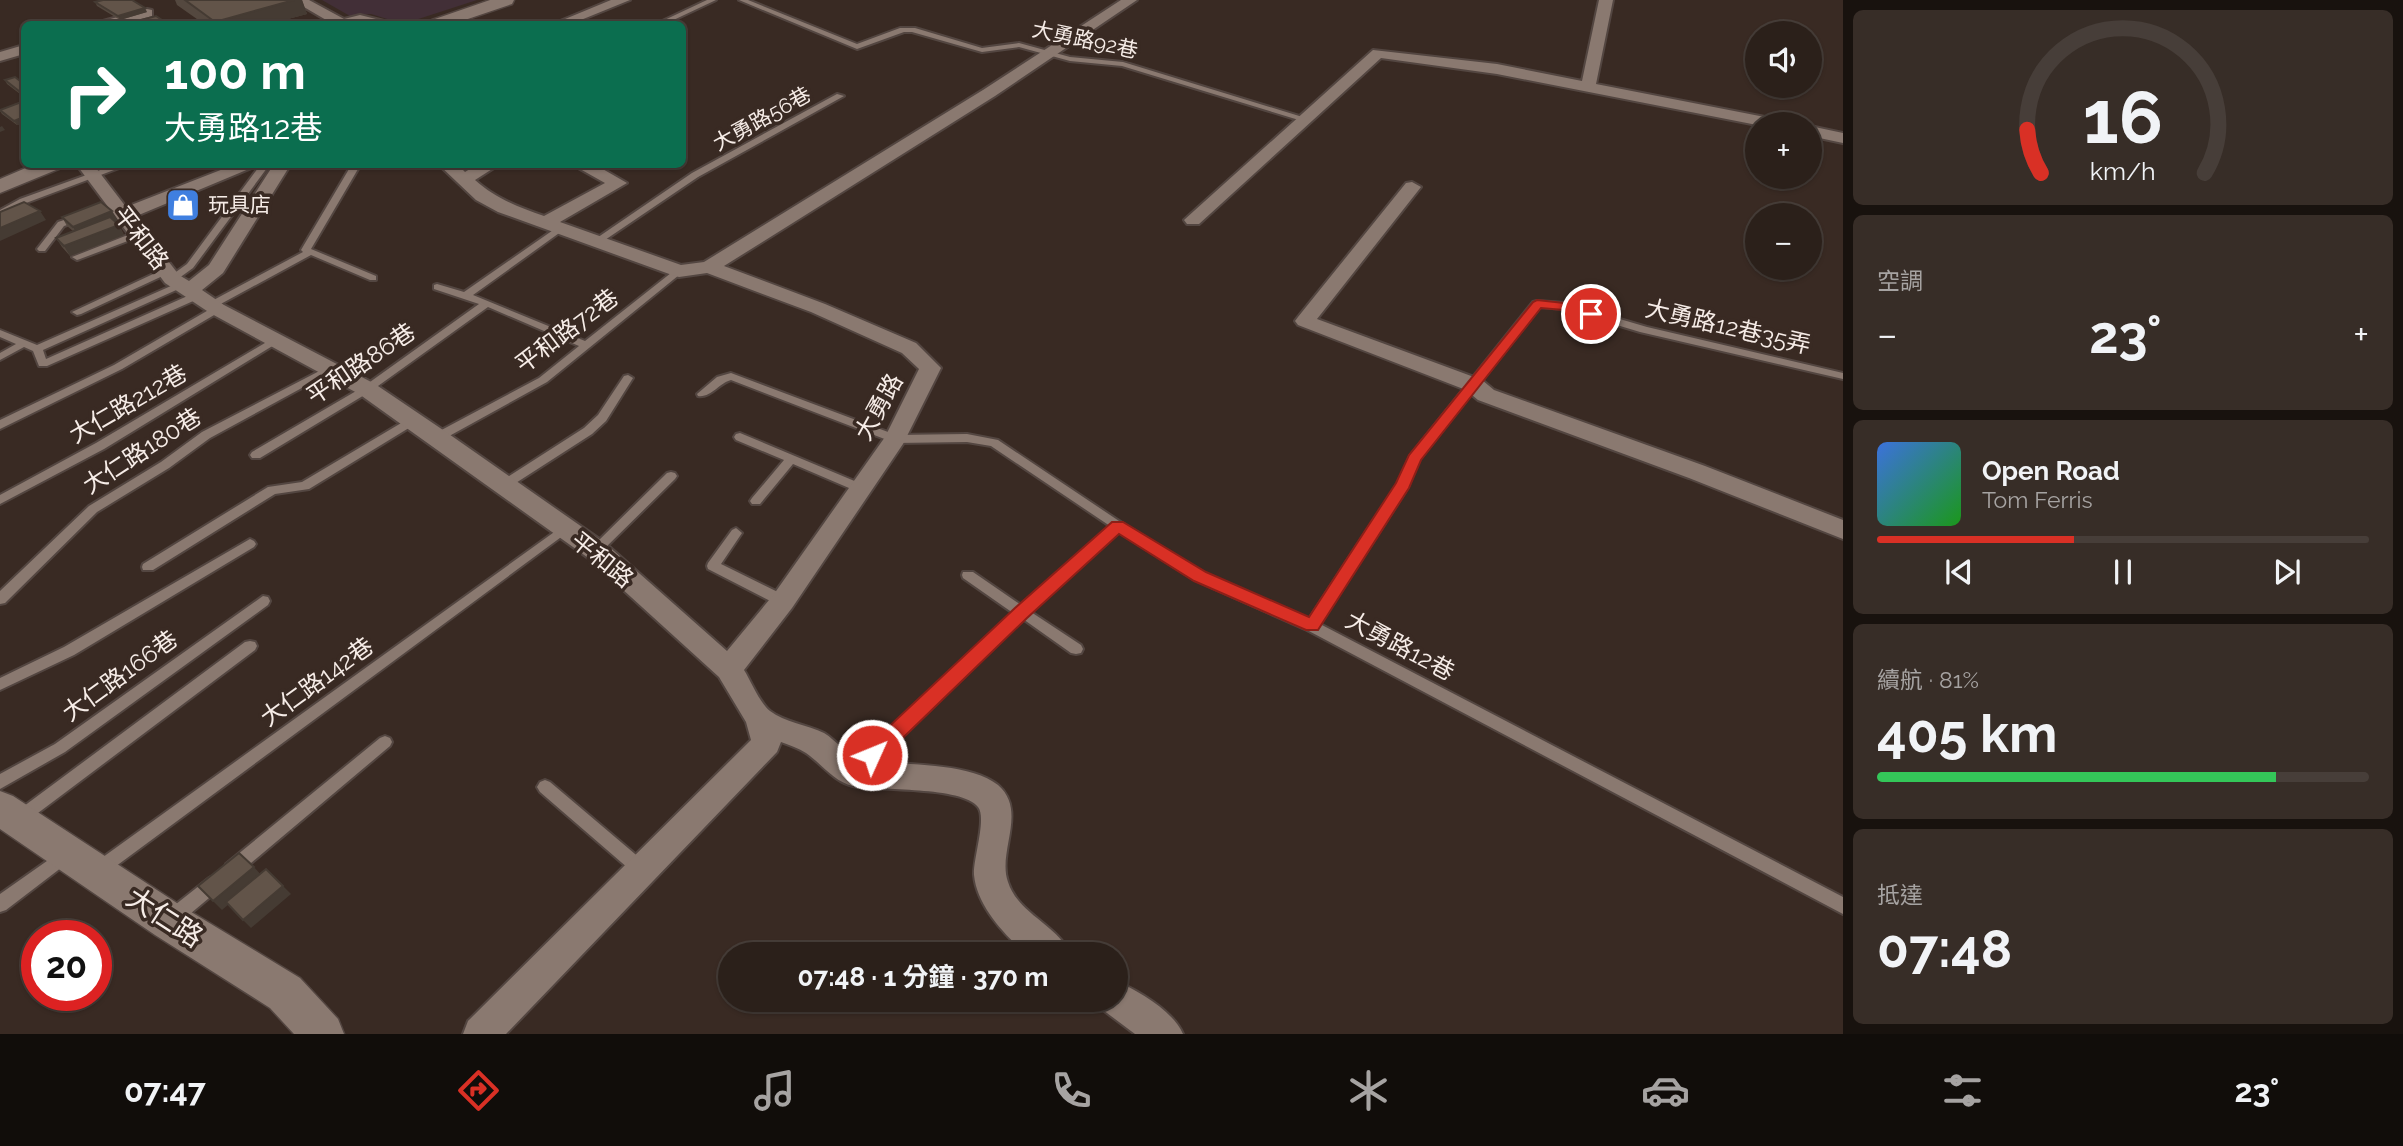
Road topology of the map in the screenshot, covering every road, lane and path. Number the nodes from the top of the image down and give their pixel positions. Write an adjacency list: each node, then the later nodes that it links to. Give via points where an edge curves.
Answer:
1 (299, 0): 10 (street)
2 (506, 0): 11 (street)
3 (622, 0): 12 (street)
4 (713, 0): 13 (lane)
5 (742, 0): 15 (lane, 大勇路92巷, via 857,47 912,30 982,50 1020,45)
6 (1130, 0): 15 (street, 大勇路)
7 (1606, 0): 17 (street)
8 (147, 13): 9 (street)
9 (119, 21)
10 (338, 21)
11 (447, 21)
12 (568, 21)
13 (667, 21)
14 (21, 50): 16 (street)
15 (1049, 52): 20 (lane, 大勇路92巷, via 1070,59 1124,64); 43 (street, 大勇路)
16 (0, 57)
17 (1588, 87): 19 (street); 20 (street, via 1378,52)
18 (840, 96): 39 (lane, 大勇路56巷, via 695,175)
19 (1745, 118)
20 (1305, 119): 37 (street)
21 (1822, 134): 22 (street)
22 (1843, 138)
23 (45, 168): 33 (street)
24 (242, 168): 36 (street)
25 (264, 168): 47 (lane, via 190,266)
26 (279, 168): 47 (street, via 216,269)
27 (355, 168): 41 (lane, via 306,250)
28 (451, 168): 32 (street, 大勇路)
29 (484, 168): 32 (street)
30 (588, 168): 38 (street, via 618,183)
31 (89, 170): 35 (lane); 36 (street, 平和路)
32 (464, 178): 38 (street, 大勇路, via 492,202)
33 (0, 187)
34 (1412, 187): 60 (street, via 1305,321)
35 (0, 214)
36 (115, 216): 40 (lane, via 61,224); 42 (lane); 47 (street, 平和路)
37 (1193, 220)
38 (552, 226): 39 (street, 大勇路); 48 (lane)
39 (596, 242): 44 (street, 大勇路)
40 (42, 249)
41 (310, 252): 45 (lane); 47 (lane)
42 (77, 257)
43 (709, 267): 44 (street, 大勇路); 67 (street, 大勇路, via 909,348 930,368)
44 (679, 271): 54 (lane, 平和路72巷)
45 (373, 278)
46 (437, 288): 48 (lane)
47 (190, 291): 50 (lane); 52 (street, 平和路); 55 (lane); 55 (lane, via 43,364); 64 (lane, via 118,367)
48 (465, 296): 49 (lane)
49 (487, 303): 54 (lane); 61 (lane, 平和路86巷)
50 (76, 312)
51 (0, 333): 53 (lane)
52 (275, 340): 57 (street, 平和路); 73 (lane, 大仁路212巷, via 100,446)
53 (23, 343): 55 (lane); 56 (lane)
54 (586, 345): 65 (lane, 平和路72巷, via 543,380)
55 (37, 349)
56 (0, 357)
57 (329, 369): 61 (street, 平和路); 83 (lane, 大仁路180巷, via 206,435 93,509)
58 (1843, 376): 60 (lane, 大勇路12巷35弄, via 1537,304)
59 (628, 378): 71 (lane, via 588,431)
60 (1474, 385): 77 (street, via 1486,395); 87 (lane, 大勇路12巷35弄, via 1414,459 1404,484)
61 (367, 389): 63 (street, 平和路); 68 (lane, 平和路86巷)
62 (702, 394): 67 (lane, via 731,376)
63 (413, 420): 65 (street, 平和路); 81 (lane, via 305,486 272,490)
64 (0, 425)
65 (438, 437): 71 (street, 平和路)
66 (740, 437): 69 (lane)
67 (895, 439): 72 (street, 大勇路); 75 (lane, 大勇路12巷, via 967,438 994,443)
68 (256, 455)
69 (791, 459): 72 (lane); 74 (lane)
70 (671, 476): 80 (lane)
71 (504, 485): 76 (street, 平和路)
72 (860, 488): 85 (street, 大勇路)
73 (0, 500)
74 (755, 501)
75 (1118, 526): 86 (lane); 87 (lane, 大勇路12巷, via 1200,577)
76 (564, 529): 80 (street, 平和路); 98 (lane, 大仁路142巷)
77 (1843, 530)
78 (736, 533): 85 (lane, via 713,566)
79 (250, 544): 91 (lane, via 69,651)
80 (596, 551): 90 (street, 平和路)
81 (148, 567)
82 (968, 575): 86 (lane)
83 (0, 599)
84 (263, 601): 95 (lane, 大仁路166巷, via 60,748)
85 (783, 601): 90 (street, 大勇路)
86 (1021, 613): 89 (lane); 94 (lane)
87 (1312, 626): 101 (lane, 大勇路12巷)
88 (250, 646): 97 (lane)
89 (1076, 649)
90 (729, 670): 92 (street, 平和路)
91 (0, 684)
92 (760, 719): 94 (street, via 815,743); 99 (street, via 767,743)
93 (385, 742): 102 (lane)
94 (853, 773): 103 (street, via 922,778 970,786 986,794 996,814 990,877 1003,905)
95 (0, 782)
96 (545, 787): 99 (lane)
97 (9, 814): 98 (street, 大仁路)
98 (82, 862): 100 (lane, 大仁路142巷); 102 (street, 大仁路)
99 (642, 870): 106 (street)
100 (0, 904)
101 (1843, 906)
102 (169, 921): 105 (street, 大仁路, via 285,993)
103 (1036, 942)
104 (1128, 1007): 107 (street)
105 (323, 1034)
106 (481, 1034)
107 (1166, 1034)

